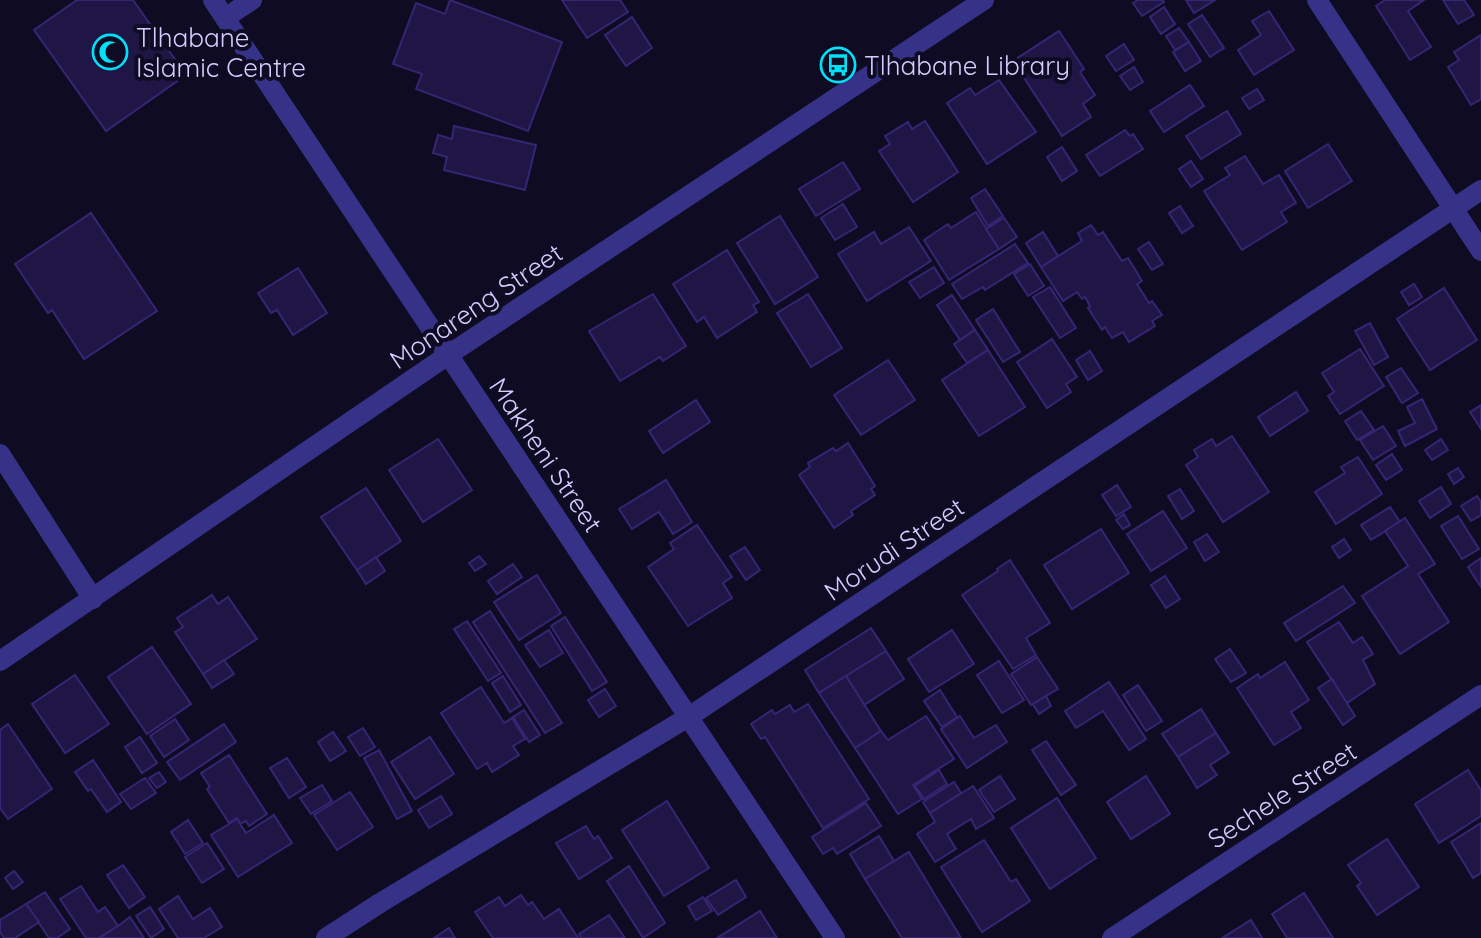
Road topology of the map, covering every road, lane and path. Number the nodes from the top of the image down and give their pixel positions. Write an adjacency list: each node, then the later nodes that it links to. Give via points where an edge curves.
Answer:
1 (213, 0): 5 (street, Makheni Street)
2 (252, 0): 5 (street)
3 (984, 0): 9 (street, Monareng Street)
4 (1317, 0): 7 (street)
5 (225, 18): 9 (street, Makheni Street)
6 (1481, 190): 7 (street, Morudi Street)
7 (1453, 208): 8 (street); 14 (street, Morudi Street)
8 (1481, 251)
9 (448, 355): 11 (street, Monareng Street); 14 (street, Makheni Street)
10 (0, 454): 11 (street)
11 (93, 599): 12 (street, Monareng Street)
12 (0, 661)
13 (1481, 695): 17 (street, Sechele Street)
14 (690, 716): 15 (street, Morudi Street); 16 (street, Makheni Street)
15 (326, 938)
16 (835, 938)
17 (1112, 938)

